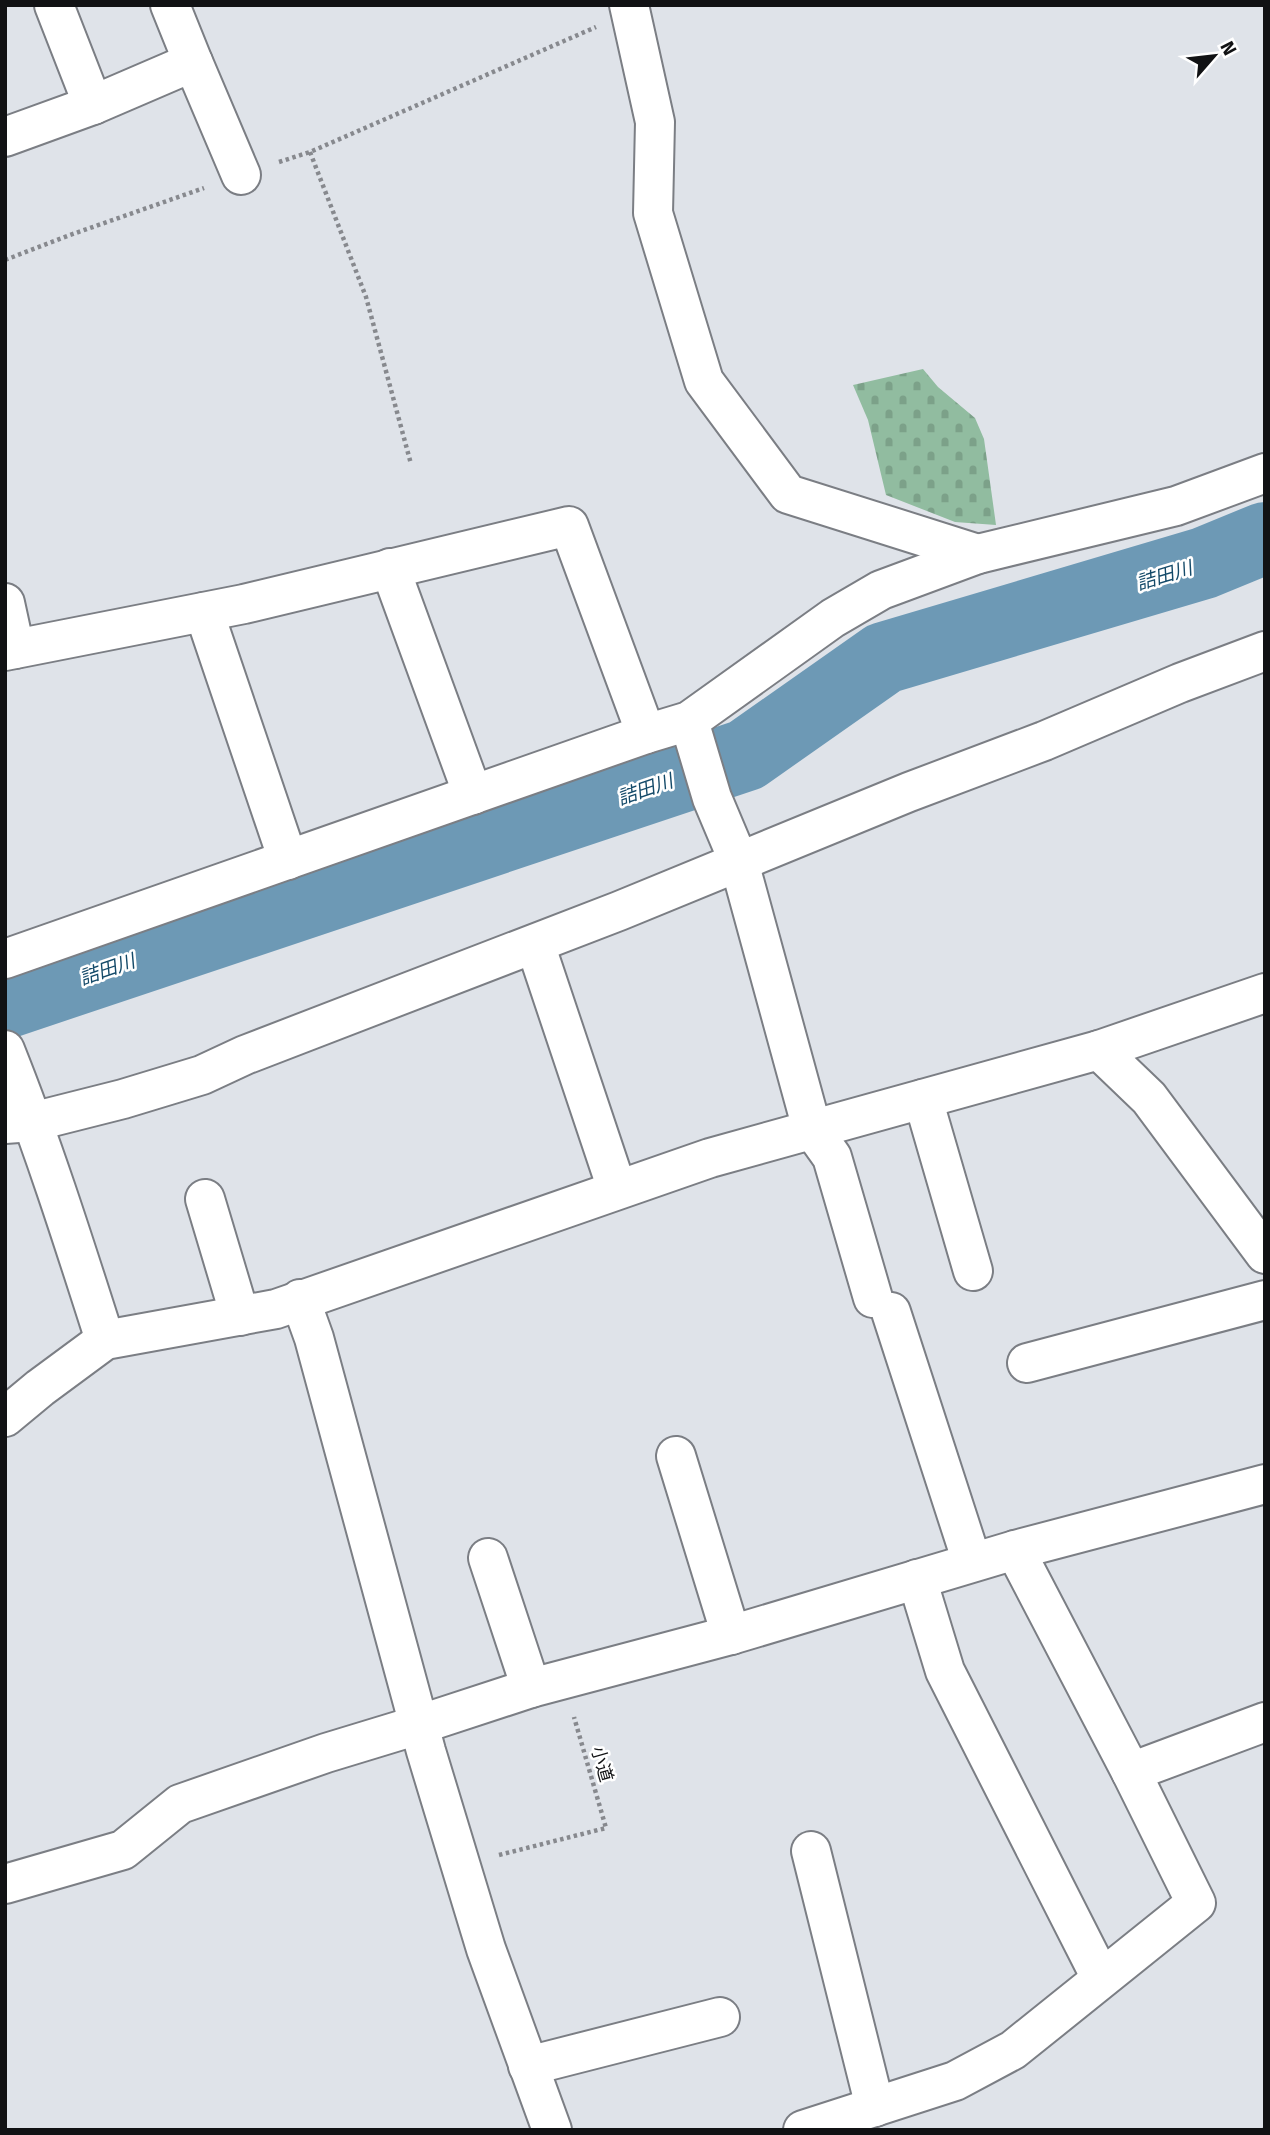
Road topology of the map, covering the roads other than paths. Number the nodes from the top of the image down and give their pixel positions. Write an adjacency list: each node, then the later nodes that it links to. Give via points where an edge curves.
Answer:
1 (54, 5): 5 (street)
2 (170, 5): 4 (street)
3 (630, 9): 9 (street, via 655,122 653,213 704,381 788,494)
4 (193, 62): 5 (street); 7 (street)
5 (93, 105): 6 (street)
6 (5, 137)
7 (241, 175)
8 (1265, 473): 9 (street, via 1176,506)
9 (978, 554): 15 (street, via 881,590)
10 (390, 568): 12 (street); 16 (street, via 569,526); 17 (street)
11 (5, 603): 13 (street)
12 (204, 612): 13 (street); 18 (street)
13 (10, 650)
14 (1265, 651): 19 (street)
15 (689, 721): 16 (street); 19 (street, via 712,798)
16 (646, 734): 17 (street)
17 (473, 795): 18 (street)
18 (288, 860): 21 (street)
19 (738, 862): 20 (street); 27 (street)
20 (535, 944): 26 (street, via 202,1075); 28 (street)
21 (5, 959)
22 (1265, 993): 24 (street)
23 (5, 1050): 26 (street)
24 (1098, 1050): 25 (street); 30 (street, via 1149,1098)
25 (923, 1099): 27 (street); 31 (street)
26 (18, 1123): 35 (street, via 66,1218)
27 (812, 1129): 28 (street); 42 (street, via 832,1157)
28 (617, 1189): 32 (street)
29 (205, 1199): 34 (street)
30 (1263, 1248)
31 (973, 1271)
32 (300, 1299): 34 (street); 47 (street)
33 (1265, 1300): 36 (street)
34 (240, 1316): 35 (street)
35 (105, 1340): 37 (street)
36 (1027, 1363)
37 (5, 1417)
38 (676, 1456): 44 (street)
39 (1265, 1484): 40 (street)
40 (1014, 1550): 42 (street); 48 (street)
41 (488, 1558): 45 (street)
42 (972, 1562): 43 (street)
43 (917, 1579): 44 (street); 51 (street, via 945,1671)
44 (731, 1635): 45 (street)
45 (531, 1688): 47 (street)
46 (1265, 1722): 48 (street)
47 (418, 1726): 50 (street, via 180,1804 123,1850); 53 (street, via 486,1949)
48 (1131, 1772): 51 (street, via 1196,1903)
49 (811, 1851): 54 (street)
50 (5, 1884)
51 (1101, 1978): 54 (street, via 1013,2050 956,2081)
52 (720, 2017): 53 (street)
53 (528, 2066): 55 (street)
54 (875, 2107): 56 (street)
55 (552, 2130)
56 (803, 2130)

